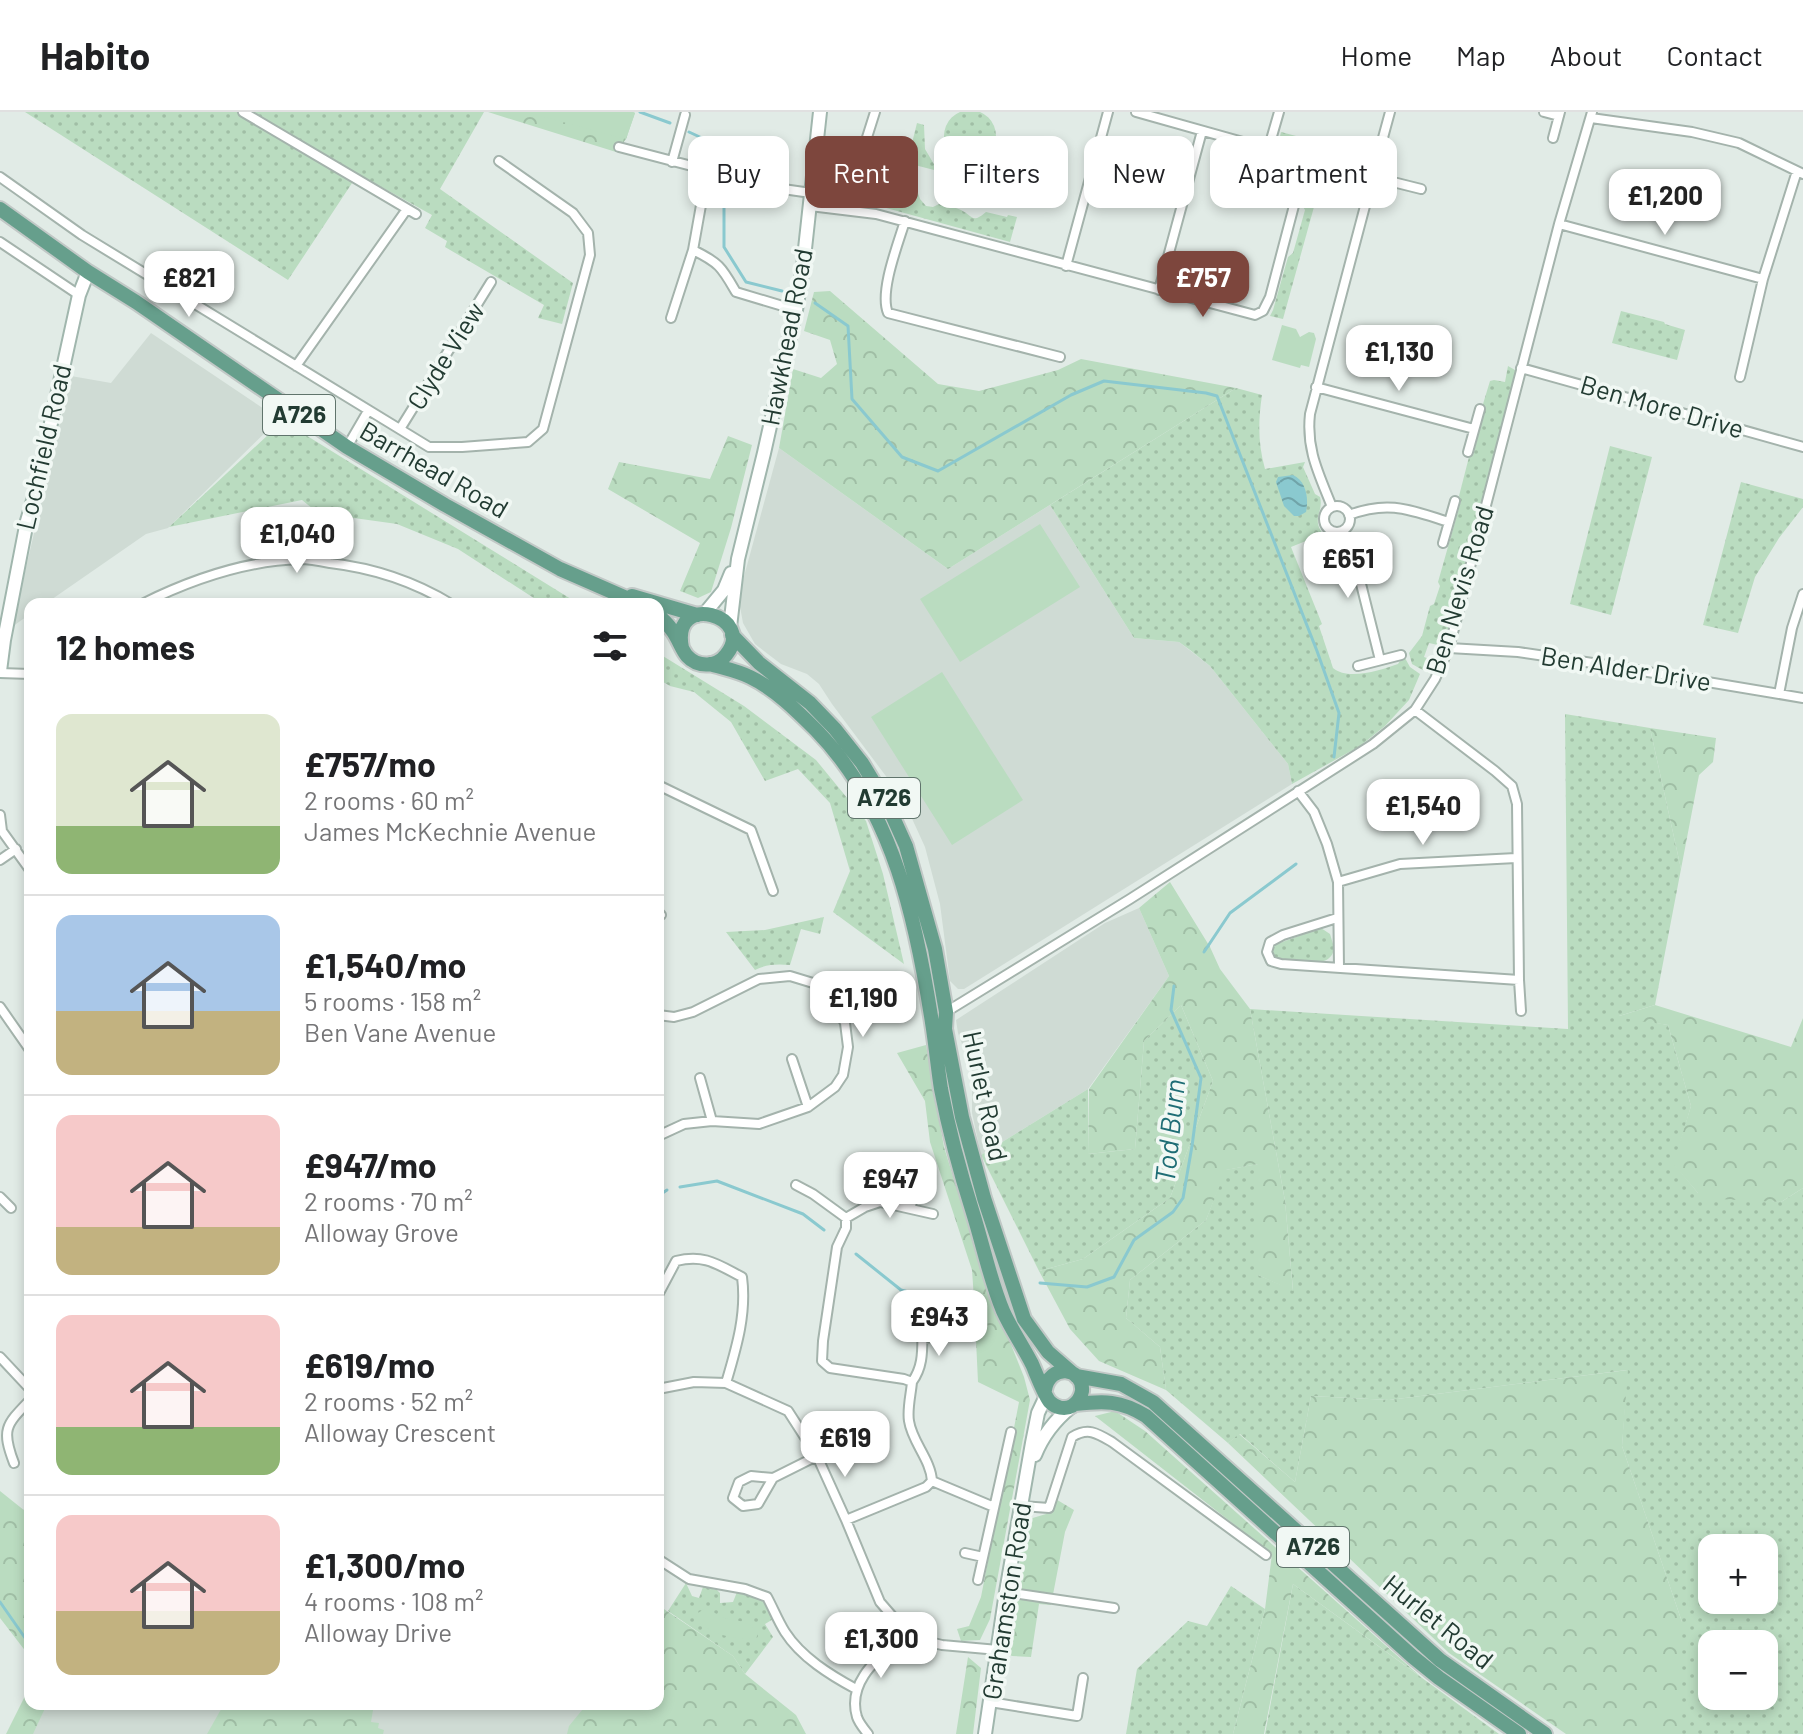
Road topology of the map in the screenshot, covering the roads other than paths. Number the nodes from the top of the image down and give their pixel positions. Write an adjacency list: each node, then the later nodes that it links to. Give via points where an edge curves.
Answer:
1 (243, 112): 33 (street)
2 (820, 112): 13 (street, Hawkhead Road)
3 (875, 112): 14 (street)
4 (1108, 112): 39 (street)
5 (1137, 112): 12 (street)
6 (1279, 112): 16 (street)
7 (1390, 112): 17 (street)
8 (1544, 112): 9 (street)
9 (1560, 114): 18 (street)
10 (685, 115): 21 (street)
11 (1591, 115): 22 (street, via 1739,143); 36 (street, Ben Nevis Road)
12 (1202, 131): 15 (street); 43 (street)
13 (817, 136)
14 (867, 136)
15 (1219, 136)
16 (1272, 136)
17 (1383, 136)
18 (1553, 138)
19 (619, 147): 21 (street)
20 (499, 161): 54 (street, via 573,213 588,233 590,255 543,429 528,442 429,447)
21 (672, 162): 26 (street)
22 (1800, 172): 41 (street)
23 (0, 177): 48 (street, via 82,235)
24 (1397, 183): 25 (street)
25 (1421, 189)
26 (805, 198)
27 (700, 208): 38 (street)
28 (809, 208): 45 (street, Hawkhead Road)
29 (848, 208): 35 (street)
30 (1293, 208): 43 (street, via 1263,311 1255,315)
31 (1364, 208): 51 (street)
32 (0, 209): 40 (main road, Barrhead Road / A726)
33 (407, 209): 34 (street); 48 (street)
34 (416, 214)
35 (905, 221): 39 (street); 47 (street, via 885,290 888,313)
36 (1559, 224): 41 (street); 49 (street, Ben Nevis Road)
37 (0, 242): 44 (street)
38 (693, 250): 45 (street, via 715,261 736,292); 46 (street)
39 (1066, 266): 43 (street)
40 (88, 272): 44 (street, Lochfield Road); 56 (main road, Barrhead Road / A726)
41 (1763, 279): 50 (street)
42 (491, 282): 54 (street, Clyde View)
43 (1159, 290)
44 (79, 295): 76 (street, Lochfield Road)
45 (796, 310): 65 (street, Hawkhead Road)
46 (671, 318)
47 (1060, 357)
48 (296, 366): 53 (street)
49 (1521, 368): 57 (street, Ben More Drive); 78 (street, Ben Nevis Road)
50 (1740, 377)
51 (1316, 387): 55 (street); 60 (street, via 1308,431 1311,454)
52 (1480, 409): 55 (street)
53 (368, 411): 54 (street); 56 (street)
54 (400, 429)
55 (1474, 429): 58 (street)
56 (347, 447): 66 (main road, Barrhead Road / A726, via 560,569)
57 (1803, 447)
58 (1468, 452)
59 (1455, 501): 62 (street)
60 (1332, 507): 61 (street, via 1342,507); 63 (street, via 1324,514 1324,524 1331,532)
61 (1349, 515): 62 (street, via 1367,508 1401,507); 63 (street)
62 (1449, 522): 64 (street)
63 (1342, 532): 80 (street)
64 (1443, 543)
65 (738, 559): 73 (street, Hawkhead Road, via 724,590); 75 (street, Hawkhead Road)
66 (616, 592): 70 (main road, Barrhead Road / A726); 71 (main road, Barrhead Road / A726)
67 (1803, 594): 85 (street)
68 (155, 598): 69 (street, via 234,568 303,559 353,566)
69 (442, 598)
70 (628, 598)
71 (639, 598)
72 (664, 604): 73 (main road, Barrhead Road / A726)
73 (701, 614): 75 (main road, via 718,616); 77 (main road, via 686,623)
74 (664, 621): 77 (main road)
75 (731, 631): 81 (main road, via 729,651); 103 (main road, Hurlet Road / A726, via 759,663 835,729 888,806 916,875)
76 (2, 640): 83 (street, Lochfield Road)
77 (682, 648): 81 (main road, via 694,661)
78 (1449, 648): 85 (street, Ben Alder Drive, via 1533,654); 87 (street, Ben Nevis Road)
79 (1401, 655): 80 (street)
80 (1380, 660): 82 (street)
81 (710, 664): 128 (main road, Hurlet Road / A726, via 749,676 804,718 858,782 880,822 902,881 944,1102 969,1201 1003,1311)
82 (1358, 666)
83 (0, 672): 84 (street)
84 (24, 674)
85 (1779, 694): 86 (street, Ben Alder Drive)
86 (1803, 698)
87 (1415, 710): 89 (street, Ben Nevis Road, via 1373,744); 93 (street, via 1512,786)
88 (664, 788): 97 (street, via 751,830)
89 (1298, 791): 96 (street, via 1314,812); 103 (street, Ben Nevis Road)
90 (0, 815): 91 (street)
91 (1, 831): 92 (street)
92 (16, 849): 94 (street); 95 (street)
93 (1516, 858): 96 (street, via 1400,864); 100 (street)
94 (0, 860)
95 (24, 861)
96 (1338, 882): 98 (street)
97 (773, 891)
98 (1337, 918): 99 (street); 99 (street, via 1283,935 1270,942 1267,952 1271,961 1281,964)
99 (1339, 968): 100 (street)
100 (1519, 980): 102 (street)
101 (0, 1007): 105 (street)
102 (1521, 1011)
103 (946, 1012): 123 (main road, Hurlet Road / A726, via 945,1029 974,1165 1024,1319 1048,1352)
104 (664, 1016): 108 (street, via 693,1012 759,979 790,976 813,983 833,1001 845,1023 848,1047 835,1087)
105 (24, 1041)
106 (792, 1059): 108 (street)
107 (700, 1078): 109 (street)
108 (808, 1107): 109 (street, via 759,1124)
109 (712, 1121): 110 (street, via 684,1124)
110 (664, 1133)
111 (796, 1185): 117 (street)
112 (913, 1192): 115 (street)
113 (0, 1197): 114 (street)
114 (11, 1208)
115 (911, 1208): 116 (street); 117 (street, via 880,1202)
116 (933, 1214)
117 (846, 1218): 124 (street, via 837,1247 822,1361 830,1368)
118 (664, 1284): 126 (street, via 676,1261 694,1257 742,1277 745,1296 738,1343)
119 (923, 1320): 121 (street)
120 (936, 1337): 121 (street)
121 (921, 1338): 124 (street, via 923,1358)
122 (0, 1357): 125 (street)
123 (1074, 1374): 128 (main road, via 1053,1374); 129 (main road, via 1082,1393); 155 (main road, Hurlet Road / A726, via 1121,1384 1153,1402 1440,1660)
124 (912, 1382): 136 (street, via 909,1421)
125 (24, 1383)
126 (726, 1383): 127 (street); 132 (street, via 788,1411)
127 (664, 1388)
128 (1045, 1393): 129 (main road, via 1054,1406); 134 (street, Grahamston Road)
129 (1073, 1405): 134 (street, Grahamston Road, via 1047,1432); 154 (main road, Hurlet Road / A726, via 1111,1402 1146,1416 1413,1657)
130 (24, 1407): 133 (street, via 9,1425 7,1445)
131 (1011, 1432): 138 (street)
132 (817, 1456): 135 (street); 139 (street)
133 (14, 1463)
134 (1029, 1469): 137 (street, Grahamston Road)
135 (773, 1478): 135 (street, via 758,1504 743,1506 733,1498 739,1482 751,1476)
136 (932, 1481): 138 (street); 139 (street)
137 (1022, 1506): 141 (street, via 1049,1508 1072,1437 1093,1431); 145 (street, Grahamston Road)
138 (994, 1507): 142 (street)
139 (846, 1520): 147 (street, via 880,1602)
140 (965, 1553): 142 (street)
141 (1266, 1555)
142 (983, 1557): 144 (street)
143 (664, 1563): 150 (street, via 689,1579 767,1597 798,1648)
144 (978, 1580)
145 (1006, 1592): 146 (street); 148 (street, Grahamston Road)
146 (1114, 1608)
147 (906, 1632): 148 (street, via 942,1645); 150 (street, via 873,1663)
148 (998, 1650): 151 (street, Grahamston Road)
149 (1083, 1678): 151 (street, via 1077,1716)
150 (856, 1689): 152 (street, via 857,1718)
151 (990, 1702): 153 (street, Grahamston Road)
152 (868, 1734)
153 (985, 1734)
154 (1519, 1734)
155 (1545, 1734)

